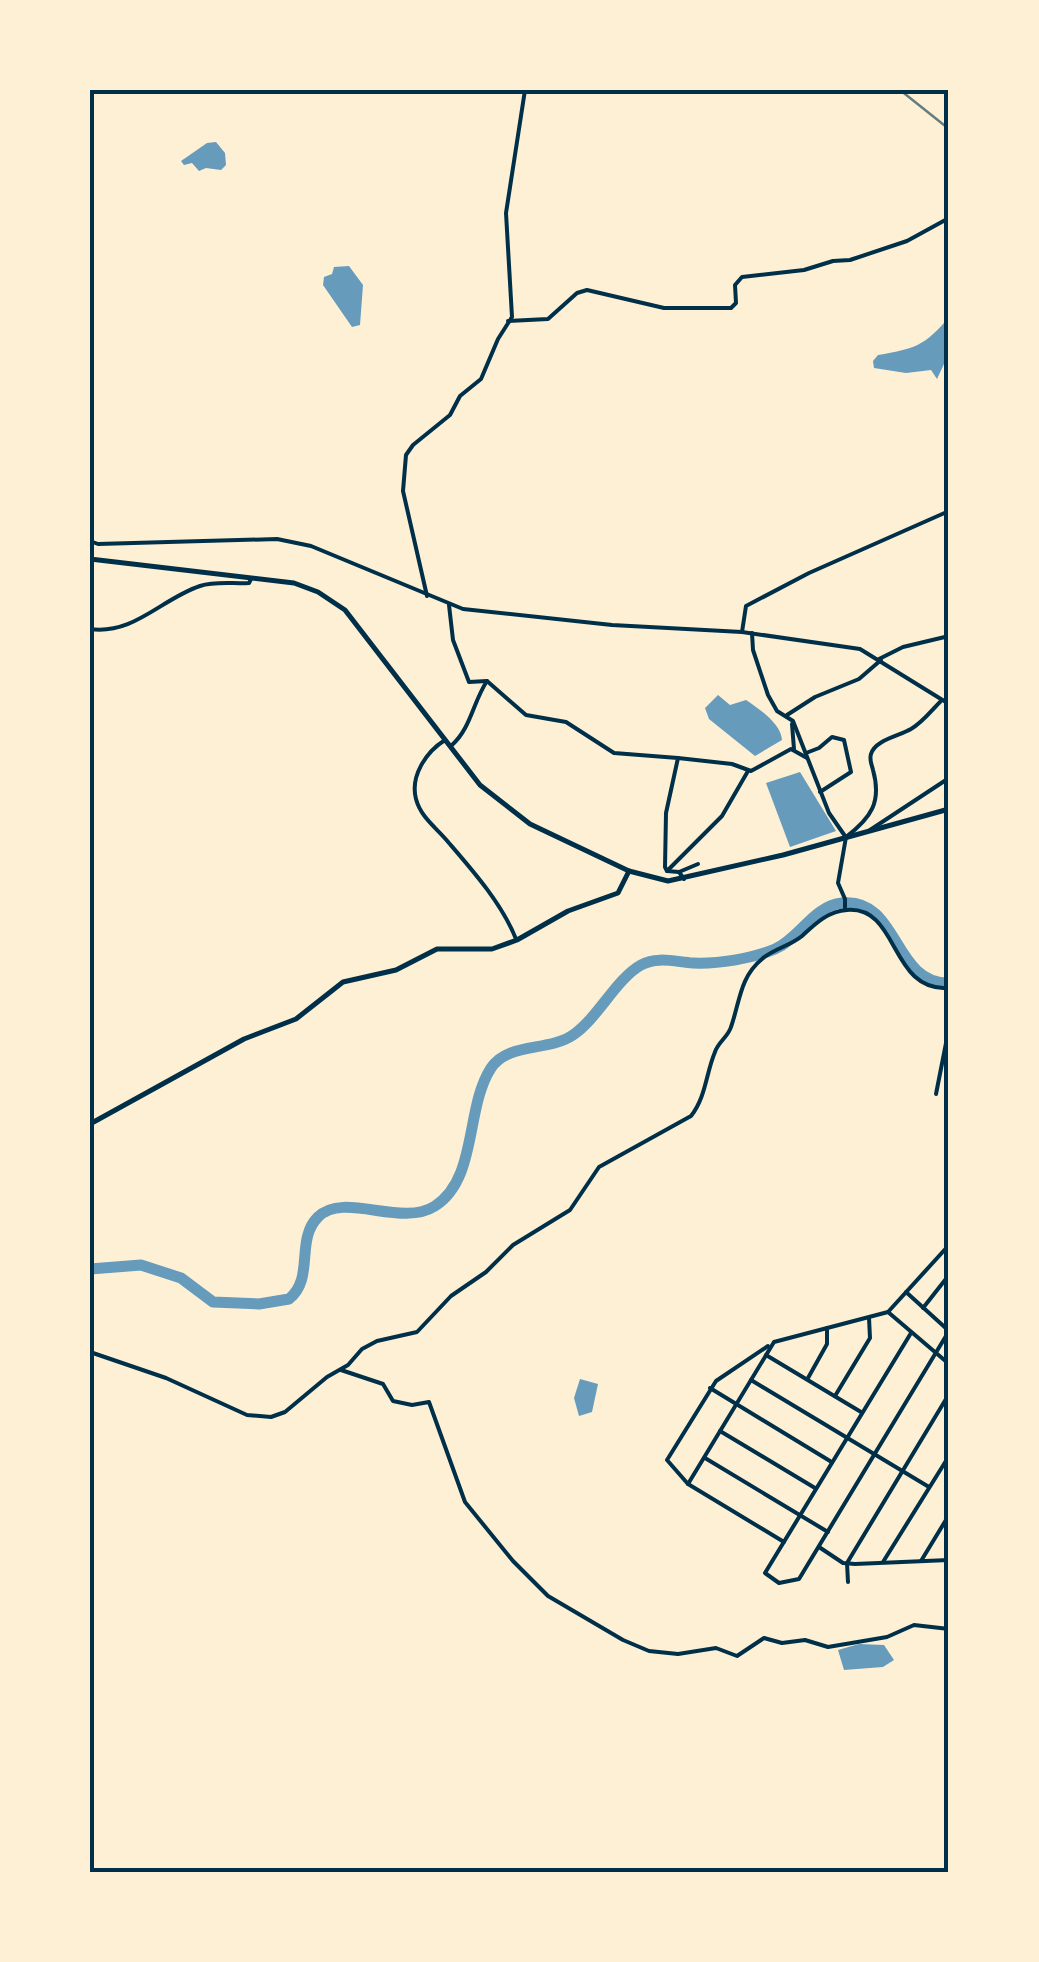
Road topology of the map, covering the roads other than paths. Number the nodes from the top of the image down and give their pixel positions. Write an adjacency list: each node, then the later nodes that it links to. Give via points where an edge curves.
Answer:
1 (524, 90): 3 (street, via 506,212 514,310)
2 (949, 218): 3 (street, via 850,260 742,278 729,308 664,308 587,290 548,319)
3 (508, 321): 8 (street, via 480,379 406,455 403,491)
4 (949, 511): 11 (street, via 746,606)
5 (90, 542): 8 (street, via 277,538 312,546)
6 (90, 559): 7 (main road)
7 (252, 578): 10 (street, via 202,586 126,626); 20 (main road, via 304,586 344,610)
8 (427, 596): 9 (street)
9 (449, 605): 11 (street); 16 (street)
10 (90, 629)
11 (742, 632): 12 (street)
12 (752, 633): 14 (street, via 860,649); 19 (street, via 761,680 773,706)
13 (949, 636): 14 (street, via 902,647)
14 (880, 660): 18 (street); 19 (street, via 859,679 814,697)
15 (487, 681): 16 (street); 17 (street); 24 (street, via 526,715 566,722 614,753)
16 (469, 682): 17 (street)
17 (477, 696): 21 (street, via 463,736)
18 (946, 702): 30 (street, via 872,752 876,804)
19 (788, 717): 22 (street); 23 (street)
20 (445, 740): 21 (main road); 37 (street, via 429,753 414,782 416,801 506,916)
21 (451, 746): 32 (main road, via 480,785 519,817)
22 (794, 750): 23 (street); 25 (street)
23 (807, 756): 27 (street); 27 (street, via 832,736 844,740 851,772)
24 (678, 758): 25 (street); 33 (street, via 666,813)
25 (748, 770): 33 (street, via 722,816)
26 (949, 778): 29 (street)
27 (820, 792): 30 (street)
28 (949, 809): 29 (main road)
29 (870, 830): 30 (main road)
30 (846, 837): 35 (main road); 36 (street, via 838,883)
31 (698, 864): 34 (street)
32 (629, 871): 35 (main road, via 655,880); 37 (main road, via 618,893)
33 (667, 872): 34 (street)
34 (679, 872): 35 (street)
35 (684, 879)
36 (845, 910): 38 (street, via 879,924 919,981); 56 (street, via 764,956 750,973 691,1116 599,1167 564,1216 514,1245 417,1332 377,1340)
37 (517, 940): 41 (main road, via 492,949 430,951 396,970 342,982 296,1019 244,1039)
38 (949, 988)
39 (949, 1028): 40 (street)
40 (936, 1094)
41 (90, 1124)
42 (949, 1245): 44 (street)
43 (949, 1275): 45 (street)
44 (906, 1292): 45 (street); 46 (street)
45 (924, 1308): 49 (street)
46 (888, 1312): 47 (street); 50 (street)
47 (869, 1318): 48 (street); 61 (street, via 870,1338)
48 (827, 1328): 51 (street); 57 (street, via 827,1344)
49 (949, 1331): 53 (street)
50 (911, 1333): 53 (street); 63 (street)
51 (772, 1345): 54 (street); 59 (street)
52 (90, 1352): 56 (street, via 261,1417 285,1412)
53 (936, 1354): 55 (street); 66 (street)
54 (766, 1355): 57 (street); 58 (street)
55 (949, 1364)
56 (340, 1370): 84 (street, via 383,1384 393,1401 429,1402 459,1491 513,1561 548,1596 634,1646 664,1654 716,1648 737,1656 764,1638 828,1648 914,1625)
57 (807, 1379): 61 (street)
58 (752, 1380): 62 (street); 65 (street)
59 (710, 1388): 62 (street); 71 (street, via 667,1460)
60 (949, 1394): 70 (street)
61 (835, 1396): 63 (street)
62 (736, 1404): 64 (street); 69 (street)
63 (862, 1413): 65 (street)
64 (720, 1432): 67 (street); 73 (street)
65 (847, 1438): 66 (street); 69 (street)
66 (876, 1454): 70 (street); 76 (street)
67 (704, 1458): 71 (street); 75 (street)
68 (948, 1459): 72 (street)
69 (832, 1462): 73 (street)
70 (903, 1471): 72 (street); 81 (street)
71 (688, 1484): 77 (street)
72 (929, 1487): 82 (street)
73 (816, 1489): 75 (street)
74 (949, 1515): 80 (street)
75 (800, 1516): 76 (street); 77 (street)
76 (828, 1532): 78 (street)
77 (784, 1542): 78 (street, via 765,1573 780,1584 800,1579)
78 (819, 1548): 81 (street)
79 (949, 1560): 80 (street)
80 (921, 1561): 82 (street)
81 (848, 1563): 82 (street); 83 (street)
82 (883, 1563)
83 (848, 1582)
84 (949, 1630)

